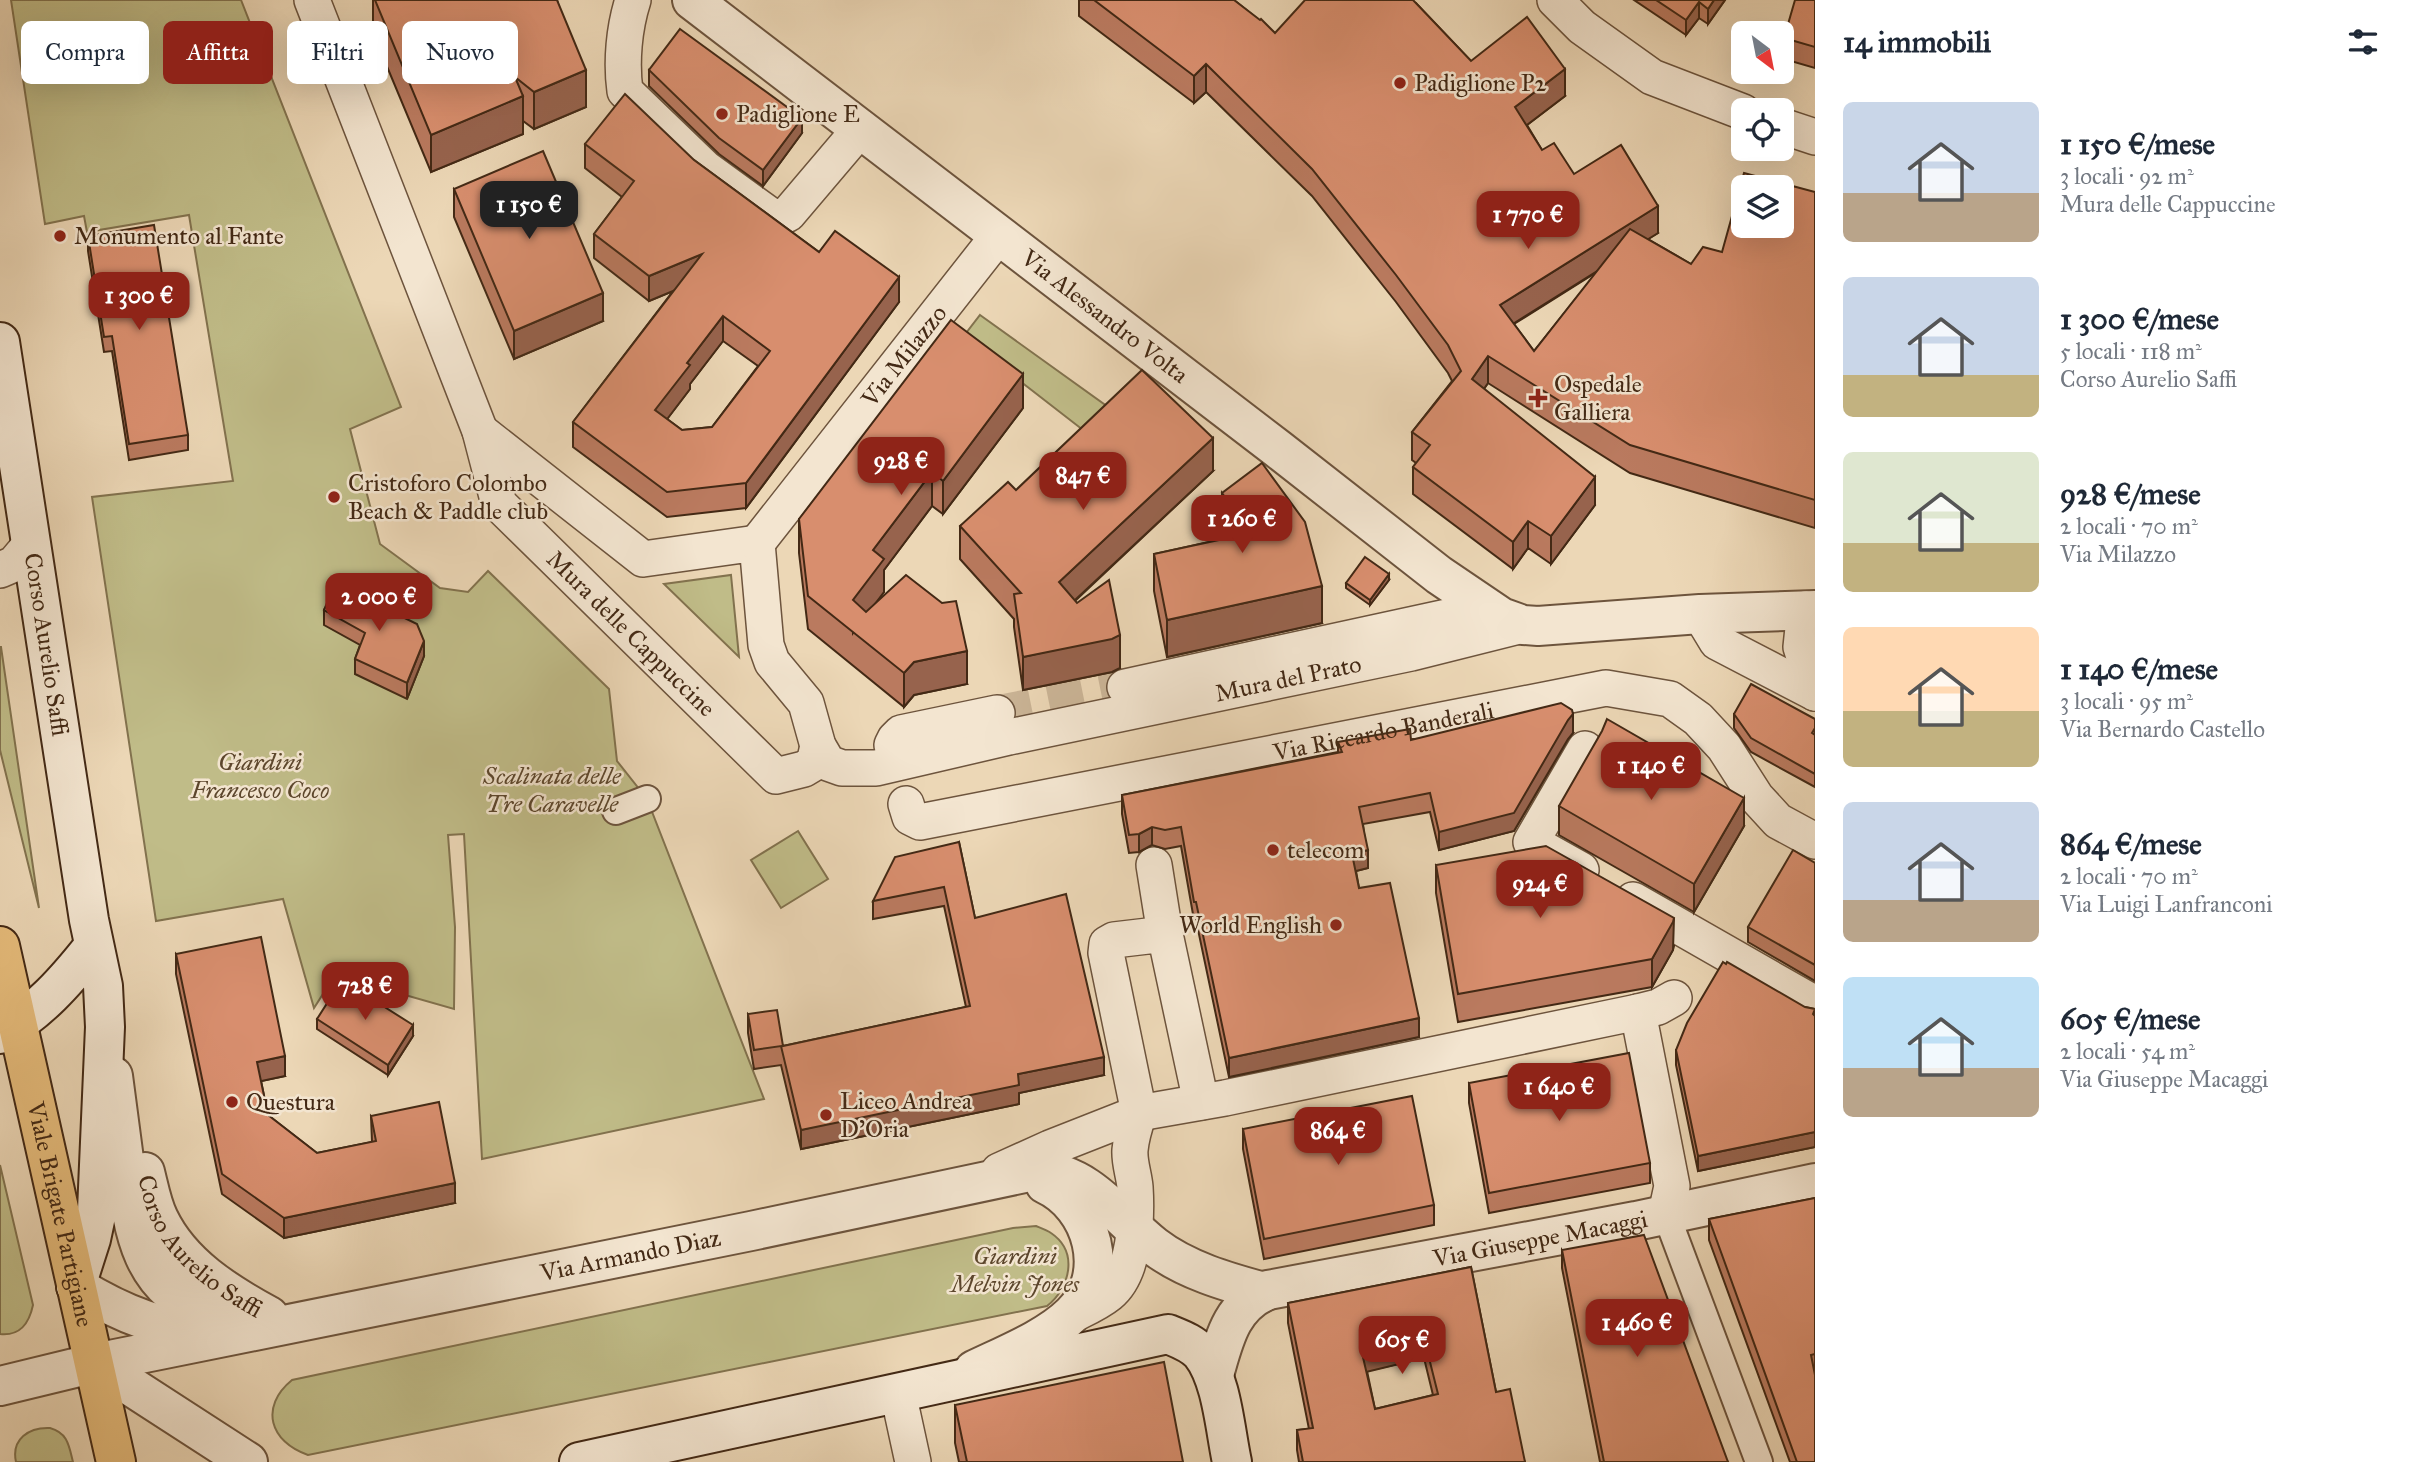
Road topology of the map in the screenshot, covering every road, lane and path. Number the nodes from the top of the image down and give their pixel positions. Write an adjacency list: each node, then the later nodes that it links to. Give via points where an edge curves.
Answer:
1 (312, 0): 11 (street, Mura delle Cappuccine)
2 (633, 0): 6 (street, via 628,16 625,92 706,169 775,219 788,214)
3 (692, 0): 6 (street, Via Alessandro Volta)
4 (1555, 0): 5 (street, via 1582,27 1652,78)
5 (1731, 108)
6 (861, 128): 9 (street, Via Alessandro Volta)
7 (1794, 130): 8 (street)
8 (1815, 136)
9 (999, 235): 12 (street, Via Milazzo); 15 (street, Via Alessandro Volta)
10 (0, 342): 13 (street, Corso Aurelio Saffi)
11 (480, 431): 12 (street, via 643,559); 22 (street, Mura delle Cappuccine, via 499,504 776,776 814,763)
12 (757, 543): 22 (street, via 766,645 772,662 807,704)
13 (30, 545): 14 (street, via 14,564); 30 (street, Corso Aurelio Saffi)
14 (0, 570)
15 (1488, 608): 18 (street, Via Alessandro Volta); 19 (street)
16 (1810, 610): 17 (street, Mura del Prato); 17 (street, via 1801,647 1815,693 1717,642)
17 (1700, 614): 18 (street, Mura del Prato)
18 (1524, 625): 22 (street, Mura del Prato, via 876,768 842,768 828,763)
19 (1125, 687)
20 (998, 713): 21 (street, via 901,733)
21 (892, 745)
22 (818, 746)
23 (1586, 749): 33 (street, via 1531,842)
24 (647, 799): 26 (street)
25 (906, 804): 27 (street, Via Riccardo Banderali, via 909,817 920,822 1606,688 1670,699 1698,719 1778,821)
26 (616, 811)
27 (1815, 841)
28 (1154, 866): 29 (street)
29 (1165, 934): 37 (street); 38 (street, via 1107,944)
30 (93, 947): 35 (street, via 64,984); 36 (street, Corso Aurelio Saffi, via 103,986)
31 (2, 963): 35 (main road, Viale Brigate Partigiane)
32 (1674, 998): 34 (street, Via Armando Diaz)
33 (1815, 1004)
34 (1638, 1012): 37 (street, Via Armando Diaz); 41 (street, via 1672,1186)
35 (9, 1029): 43 (main road, Viale Brigate Partigiane)
36 (107, 1033): 43 (street, Corso Aurelio Saffi, via 96,1211); 46 (street, Corso Aurelio Saffi, via 152,1198 168,1235 185,1256 228,1292)
37 (1191, 1104): 38 (street, Via Armando Diaz)
38 (1139, 1113): 39 (street, Via Armando Diaz); 42 (street, via 1130,1153 1135,1184)
39 (974, 1182): 42 (street, Via Armando Diaz, via 1057,1171 1082,1183); 45 (street, Via Armando Diaz, via 1026,1179 1045,1184 1081,1212 1092,1238 1092,1273 1084,1300); 46 (street, Via Armando Diaz)
40 (1815, 1184): 41 (street, Via Giuseppe Macaggi)
41 (1666, 1214): 44 (street, Via Giuseppe Macaggi); 57 (street)
42 (1133, 1227): 44 (street, Via Armando Diaz, via 1175,1259); 45 (street, Via Armando Diaz, via 1129,1261 1121,1280 1110,1293)
43 (76, 1286): 46 (street, via 153,1323 184,1330); 47 (main road, Viale Brigate Partigiane)
44 (1264, 1292): 48 (street, via 1244,1305 1227,1328)
45 (1072, 1315): 49 (street, Via Armando Diaz)
46 (286, 1326): 47 (street, Via Armando Diaz)
47 (95, 1363): 50 (street, Via Armando Diaz); 52 (main road, Viale Brigate Partigiane); 53 (street)
48 (1214, 1375): 49 (street, Via Armando Diaz, via 1200,1353 1168,1334); 56 (street)
49 (959, 1379): 51 (street, Via Armando Diaz)
50 (0, 1386)
51 (898, 1392): 54 (street, Via Armando Diaz); 55 (street)
52 (117, 1462)
53 (248, 1462)
54 (579, 1462)
55 (913, 1462)
56 (1232, 1462)
57 (1759, 1462)

